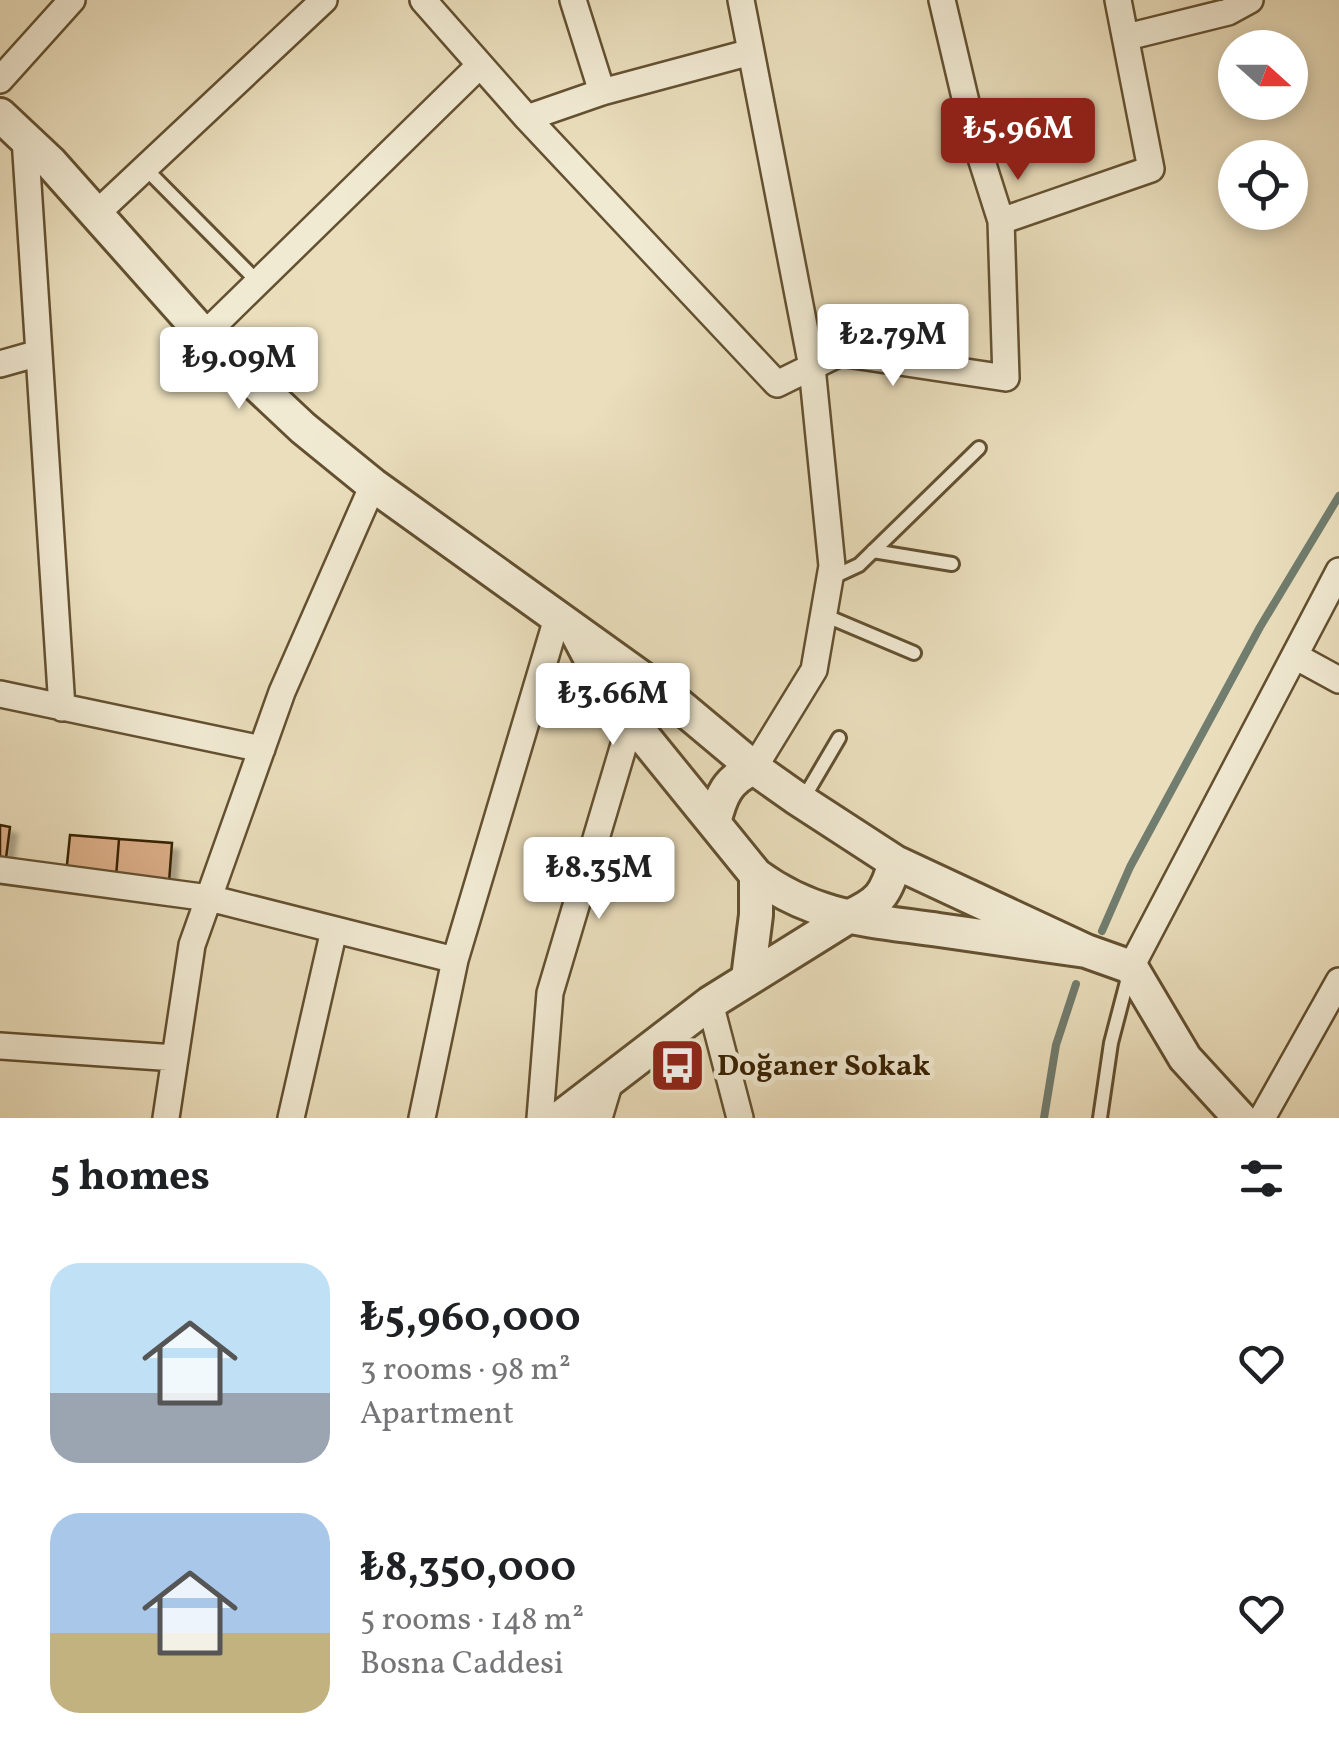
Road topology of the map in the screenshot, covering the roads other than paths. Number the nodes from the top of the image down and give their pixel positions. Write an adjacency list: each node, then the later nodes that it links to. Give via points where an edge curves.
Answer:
1 (72, 0): 12 (street)
2 (324, 0): 17 (street)
3 (422, 0): 11 (street)
4 (573, 0): 13 (street)
5 (741, 0): 10 (street)
6 (942, 0): 19 (street)
7 (1118, 0): 9 (street)
8 (1235, 4): 9 (street)
9 (1127, 37): 19 (street, via 1151,169)
10 (751, 52): 13 (street); 24 (street)
11 (480, 65): 15 (street); 20 (street)
12 (0, 80)
13 (602, 92): 15 (street)
14 (0, 115): 16 (street)
15 (527, 118): 24 (street, via 776,384)
16 (25, 138): 18 (street); 22 (street)
17 (145, 168): 18 (street); 20 (lane)
18 (96, 214): 21 (street)
19 (1001, 220): 24 (street, via 1006,378 840,353)
20 (258, 282): 21 (street)
21 (204, 335): 26 (street)
22 (38, 352): 23 (street); 37 (street)
23 (0, 364)
24 (812, 367): 30 (street)
25 (979, 448): 27 (lane)
26 (373, 486): 32 (street); 40 (street)
27 (873, 551): 28 (lane); 30 (lane)
28 (952, 564)
29 (1339, 571): 34 (street)
30 (830, 578): 31 (street)
31 (824, 615): 33 (lane); 41 (street, via 814,670)
32 (567, 623): 38 (street); 41 (street); 51 (street)
33 (914, 653)
34 (1294, 656): 35 (street); 52 (street)
35 (1339, 680)
36 (0, 694): 37 (street)
37 (62, 708): 40 (street)
38 (631, 721): 43 (street); 62 (street, via 550,992)
39 (838, 738): 42 (lane)
40 (262, 749): 47 (street)
41 (754, 768): 42 (street); 43 (street, via 726,789)
42 (802, 802): 44 (street)
43 (714, 823): 46 (street)
44 (896, 862): 48 (street, via 882,897); 50 (street)
45 (0, 870): 47 (street)
46 (756, 875): 48 (street, via 806,906); 53 (street)
47 (208, 898): 49 (street); 57 (street, via 192,945)
48 (848, 917): 50 (street); 53 (street)
49 (334, 930): 51 (street); 60 (street)
50 (1086, 951): 52 (street)
51 (455, 960): 61 (street)
52 (1131, 967): 66 (lane); 67 (street, via 1186,1058)
53 (748, 978): 55 (street)
54 (1339, 981): 68 (street)
55 (710, 1003): 58 (street); 65 (street)
56 (0, 1046): 57 (street)
57 (175, 1058): 59 (street)
58 (611, 1078): 63 (street); 64 (street)
59 (166, 1118)
60 (291, 1118)
61 (422, 1118)
62 (540, 1118)
63 (560, 1118)
64 (600, 1118)
65 (740, 1118)
66 (1100, 1118)
67 (1240, 1118)
68 (1262, 1118)

